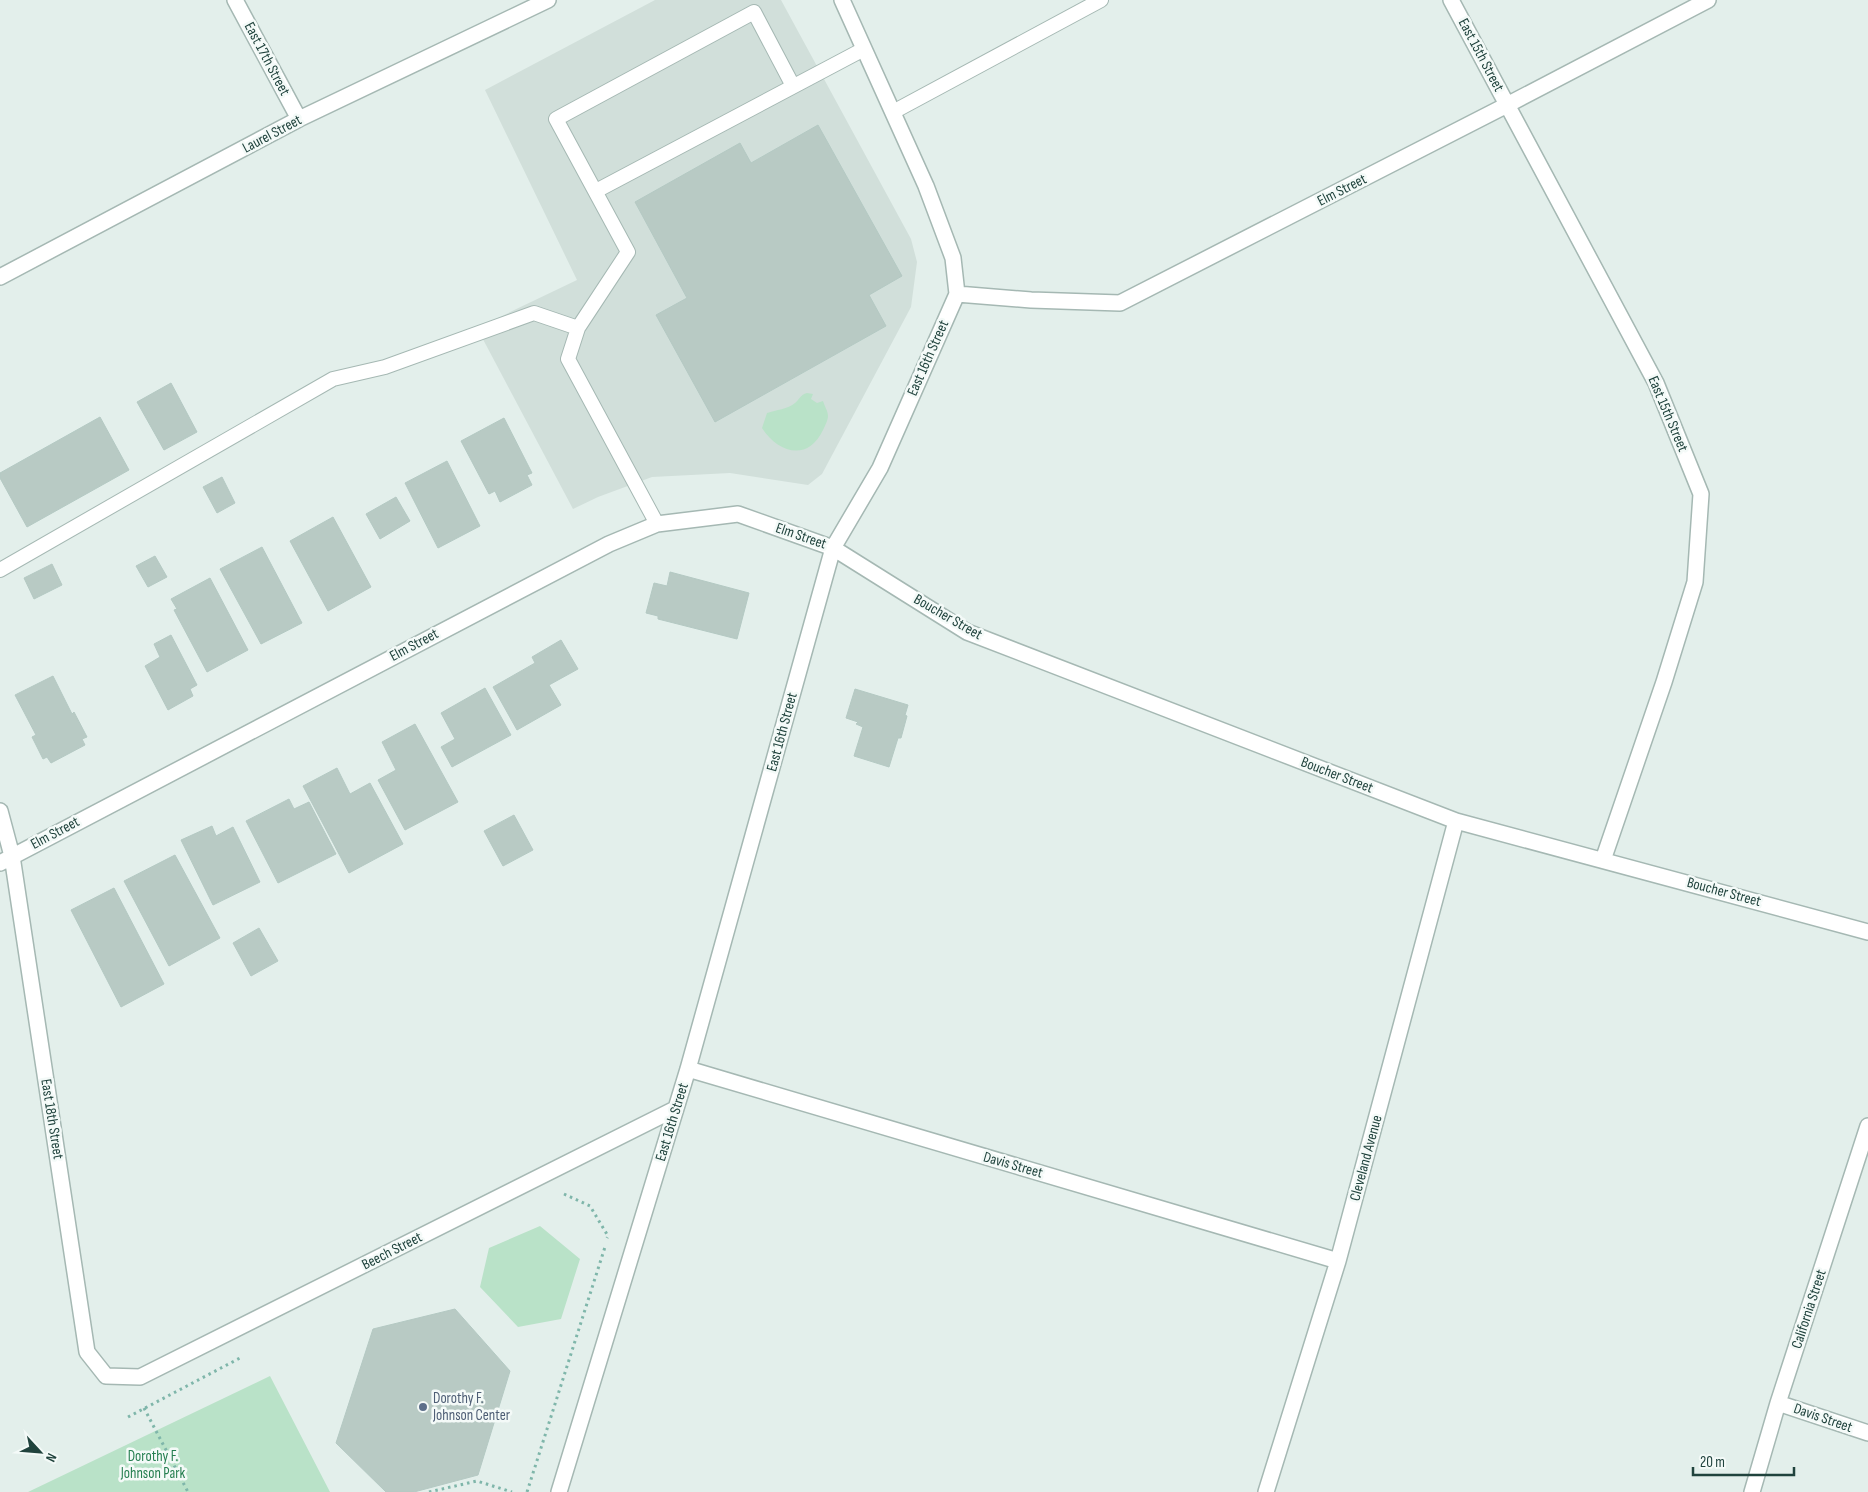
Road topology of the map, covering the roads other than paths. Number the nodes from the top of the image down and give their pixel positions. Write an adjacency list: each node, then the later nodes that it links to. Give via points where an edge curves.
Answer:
1 (235, 0): 11 (street, East 17th Street)
2 (548, 0): 11 (street, Laurel Street)
3 (842, 0): 7 (street)
4 (1101, 0): 10 (lane)
5 (1452, 0): 9 (street, East 15th Street)
6 (1708, 0): 9 (street, Elm Street)
7 (864, 49): 8 (lane); 10 (street)
8 (794, 86): 12 (lane); 12 (lane, via 754,12 556,119)
9 (1507, 105): 14 (street, Elm Street, via 1120,303); 22 (street, East 15th Street, via 1656,383 1701,494 1695,582)
10 (893, 112): 14 (street, via 953,258)
11 (299, 119): 13 (street, Laurel Street)
12 (596, 191): 15 (lane, via 628,252)
13 (0, 277)
14 (957, 294): 17 (street, East 16th Street, via 880,468)
15 (578, 328): 16 (lane, via 568,359); 18 (lane, via 534,313 385,367 332,379)
16 (657, 524): 17 (street, Elm Street, via 738,514); 21 (street, Elm Street, via 609,544)
17 (833, 548): 20 (street, Boucher Street, via 967,632); 24 (street, East 16th Street)
18 (0, 570)
19 (0, 811): 21 (street, East 18th Street)
20 (1456, 821): 22 (street, Boucher Street); 27 (street, Cleveland Avenue)
21 (6, 860): 28 (street, East 18th Street, via 87,1352)
22 (1603, 860): 23 (street, Boucher Street)
23 (1868, 931)
24 (688, 1069): 25 (street, East 16th Street); 27 (street, Davis Street)
25 (675, 1109): 28 (street, Beech Street, via 140,1377); 31 (street, East 16th Street)
26 (1868, 1126): 29 (street, California Street)
27 (1338, 1261): 32 (street, Cleveland Avenue)
28 (106, 1376)
29 (1778, 1403): 30 (street, Davis Street); 33 (street, California Street)
30 (1868, 1433)
31 (559, 1492)
32 (1266, 1492)
33 (1752, 1492)

